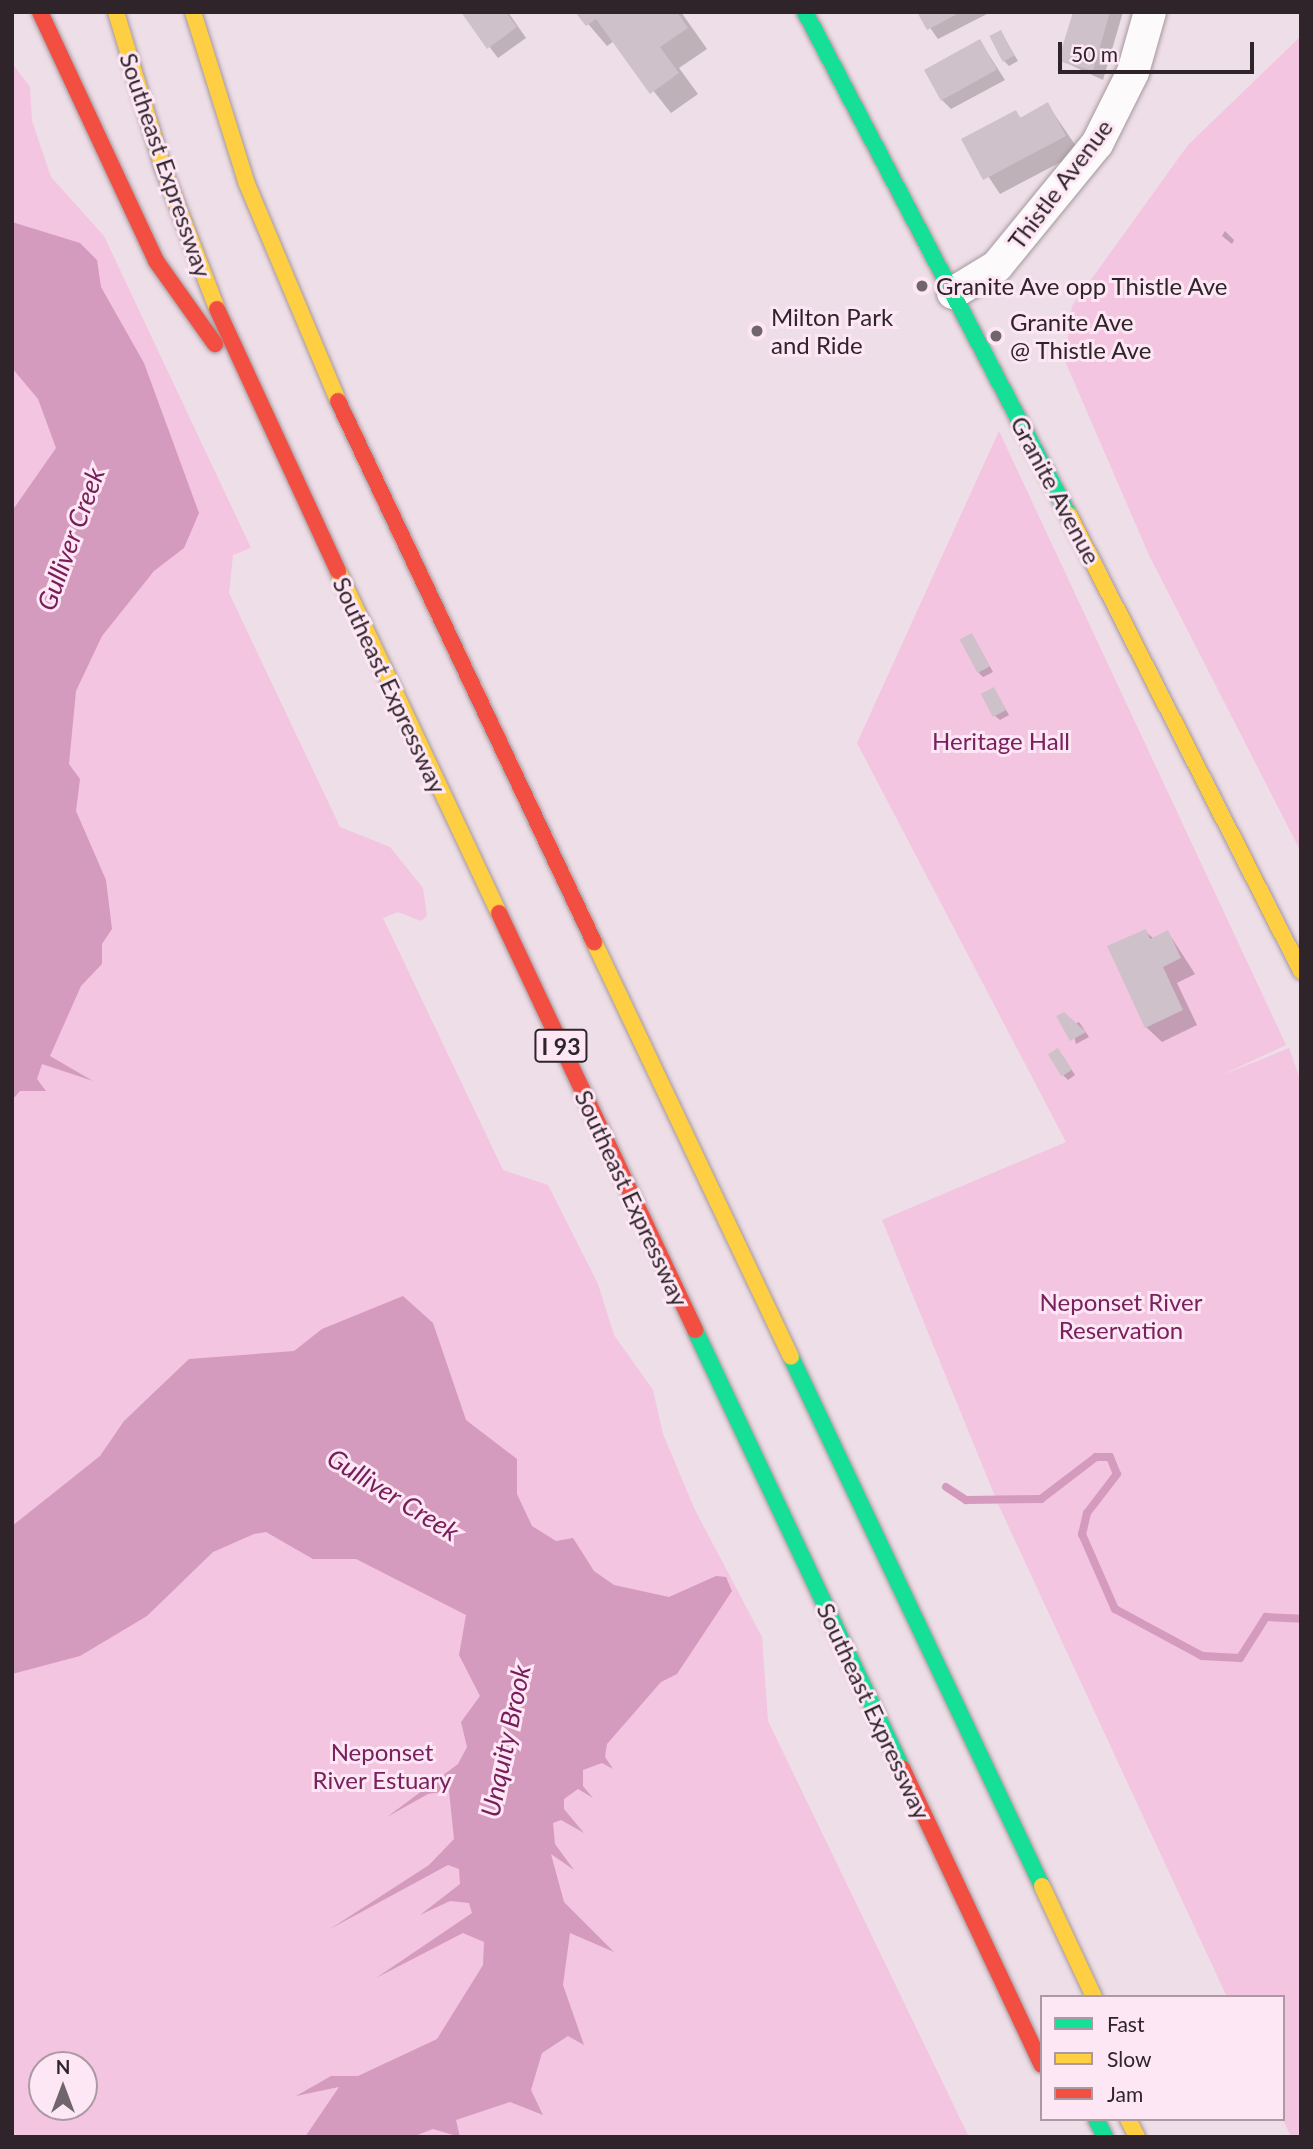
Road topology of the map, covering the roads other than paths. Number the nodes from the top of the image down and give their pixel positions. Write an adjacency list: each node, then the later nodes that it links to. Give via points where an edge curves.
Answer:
1 (40, 12): 7 (main road, via 156,261)
2 (116, 12): 7 (main road, Southeast Expressway / I 93, via 195,256)
3 (193, 12): 9 (main road, via 247,184 317,357)
4 (805, 12): 6 (main road, Granite Avenue)
5 (1150, 12): 6 (street, Thistle Avenue, via 1133,72 1097,144 997,266)
6 (953, 293): 8 (main road, Granite Avenue, via 1252,865)
7 (257, 402): 10 (main road, Southeast Expressway / I 93)
8 (1301, 971)
9 (1093, 1995)
10 (1040, 2061)
11 (1097, 2121): 13 (main road)
12 (1130, 2121): 14 (main road)
13 (1105, 2137)
14 (1137, 2137)

